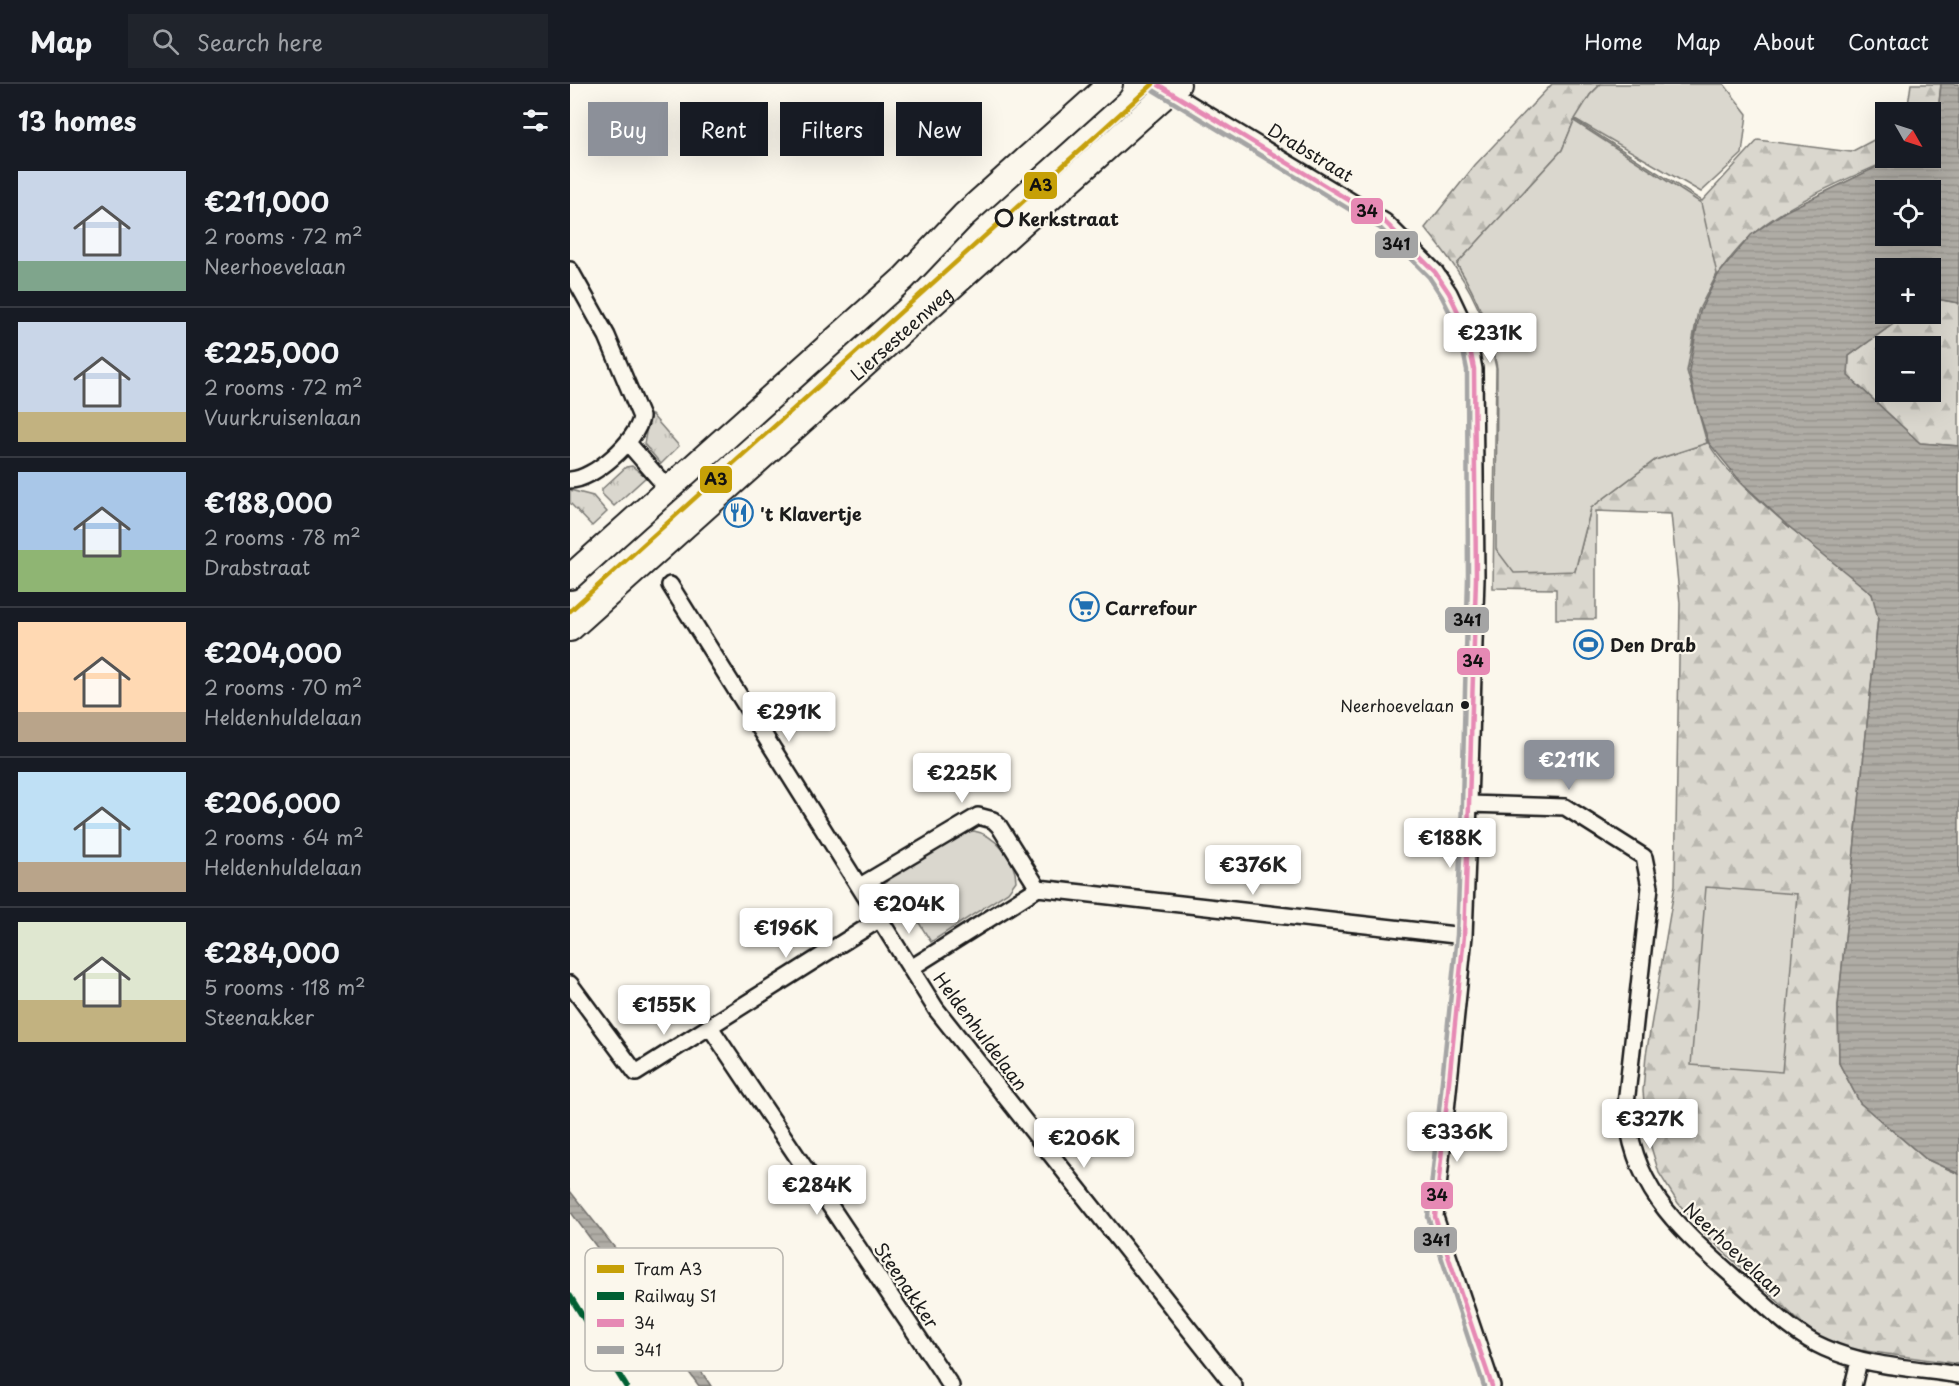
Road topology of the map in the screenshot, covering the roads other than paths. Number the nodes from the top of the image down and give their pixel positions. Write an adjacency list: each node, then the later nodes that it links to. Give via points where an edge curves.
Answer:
1 (1110, 84): 6 (main road, via 964,214 904,278)
2 (1168, 86): 9 (main road, Liersesteenweg); 10 (street, Drabstraat, via 1385,222 1435,272 1466,330 1474,369 1476,578)
3 (570, 270): 4 (street, via 607,336 639,408 640,425)
4 (628, 443): 5 (street, via 589,476); 6 (street)
5 (570, 480)
6 (668, 489): 7 (main road)
7 (570, 577)
8 (670, 585): 11 (street, Heldenhuldelaan)
9 (570, 629)
10 (1469, 804): 14 (street, Drabstraat); 18 (street, Neerhoevelaan, via 1565,807 1644,857 1650,887 1626,1104 1628,1130 1643,1177 1679,1228 1798,1333)
11 (860, 886): 12 (street, via 978,816 993,819 999,826); 13 (street, Heldenhuldelaan)
12 (1038, 888): 14 (street); 15 (street)
13 (880, 919): 15 (street, Heldenhuldelaan); 17 (street)
14 (1464, 936): 22 (street, Drabstraat, via 1435,1217)
15 (911, 968): 21 (street, Heldenhuldelaan, via 936,1009)
16 (570, 984): 17 (street, via 636,1073)
17 (710, 1027): 20 (street, Steenakker)
18 (1859, 1361): 19 (street, Neerhoevelaan); 23 (street)
19 (1959, 1375)
20 (951, 1386)
21 (1234, 1386)
22 (1492, 1386)
23 (1853, 1386)

